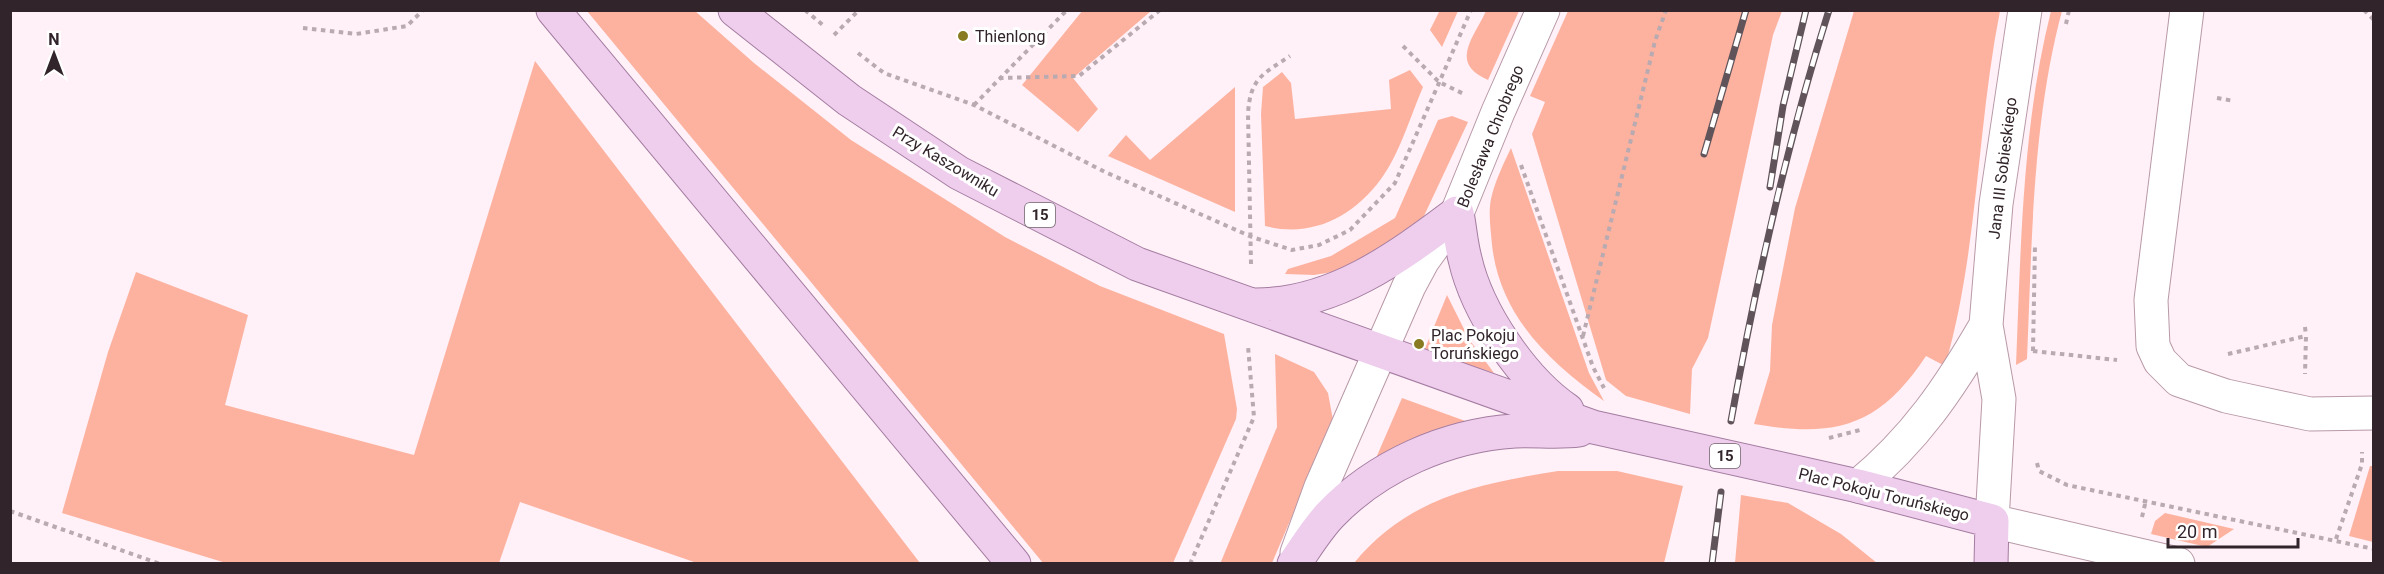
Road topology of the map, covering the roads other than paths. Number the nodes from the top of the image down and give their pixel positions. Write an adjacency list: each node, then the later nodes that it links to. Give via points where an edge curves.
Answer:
1 (553, 10): 14 (main road)
2 (735, 10): 7 (main road, Przy Kaszowniku / 15, via 849,100 959,173 1137,264)
3 (1543, 10): 6 (street, Bolesława Chrobrego)
4 (2025, 10): 8 (street, Jana III Sobieskiego, via 1996,204)
5 (2187, 10): 10 (street, via 2151,300 2153,346 2160,361 2179,380 2226,396 2310,414)
6 (1458, 213): 7 (main road, via 1384,267 1352,283 1290,302); 9 (street, Bolesława Chrobrego, via 1423,260); 11 (main road, via 1464,259 1471,279 1507,349 1534,384)
7 (1250, 305): 9 (main road, Przy Kaszowniku / 15)
8 (1986, 326): 12 (street, Jana III Sobieskiego, via 1950,388 1892,458); 13 (street, Jana III Sobieskiego, via 1999,399)
9 (1380, 352): 11 (main road, Plac Pokoju Toruńskiego / 15); 15 (street, Bolesława Chrobrego, via 1321,487)
10 (2368, 413)
11 (1593, 427): 12 (main road, Plac Pokoju Toruńskiego / 15); 15 (main road, Plac Pokoju Toruńskiego, via 1475,436 1406,460 1363,487 1332,513)
12 (1858, 486): 13 (main road, Plac Pokoju Toruńskiego / 15)
13 (1992, 520): 16 (main road, Plac Pokoju Toruńskiego); 17 (street)
14 (1014, 564)
15 (1294, 564)
16 (1992, 564)
17 (2178, 564)

